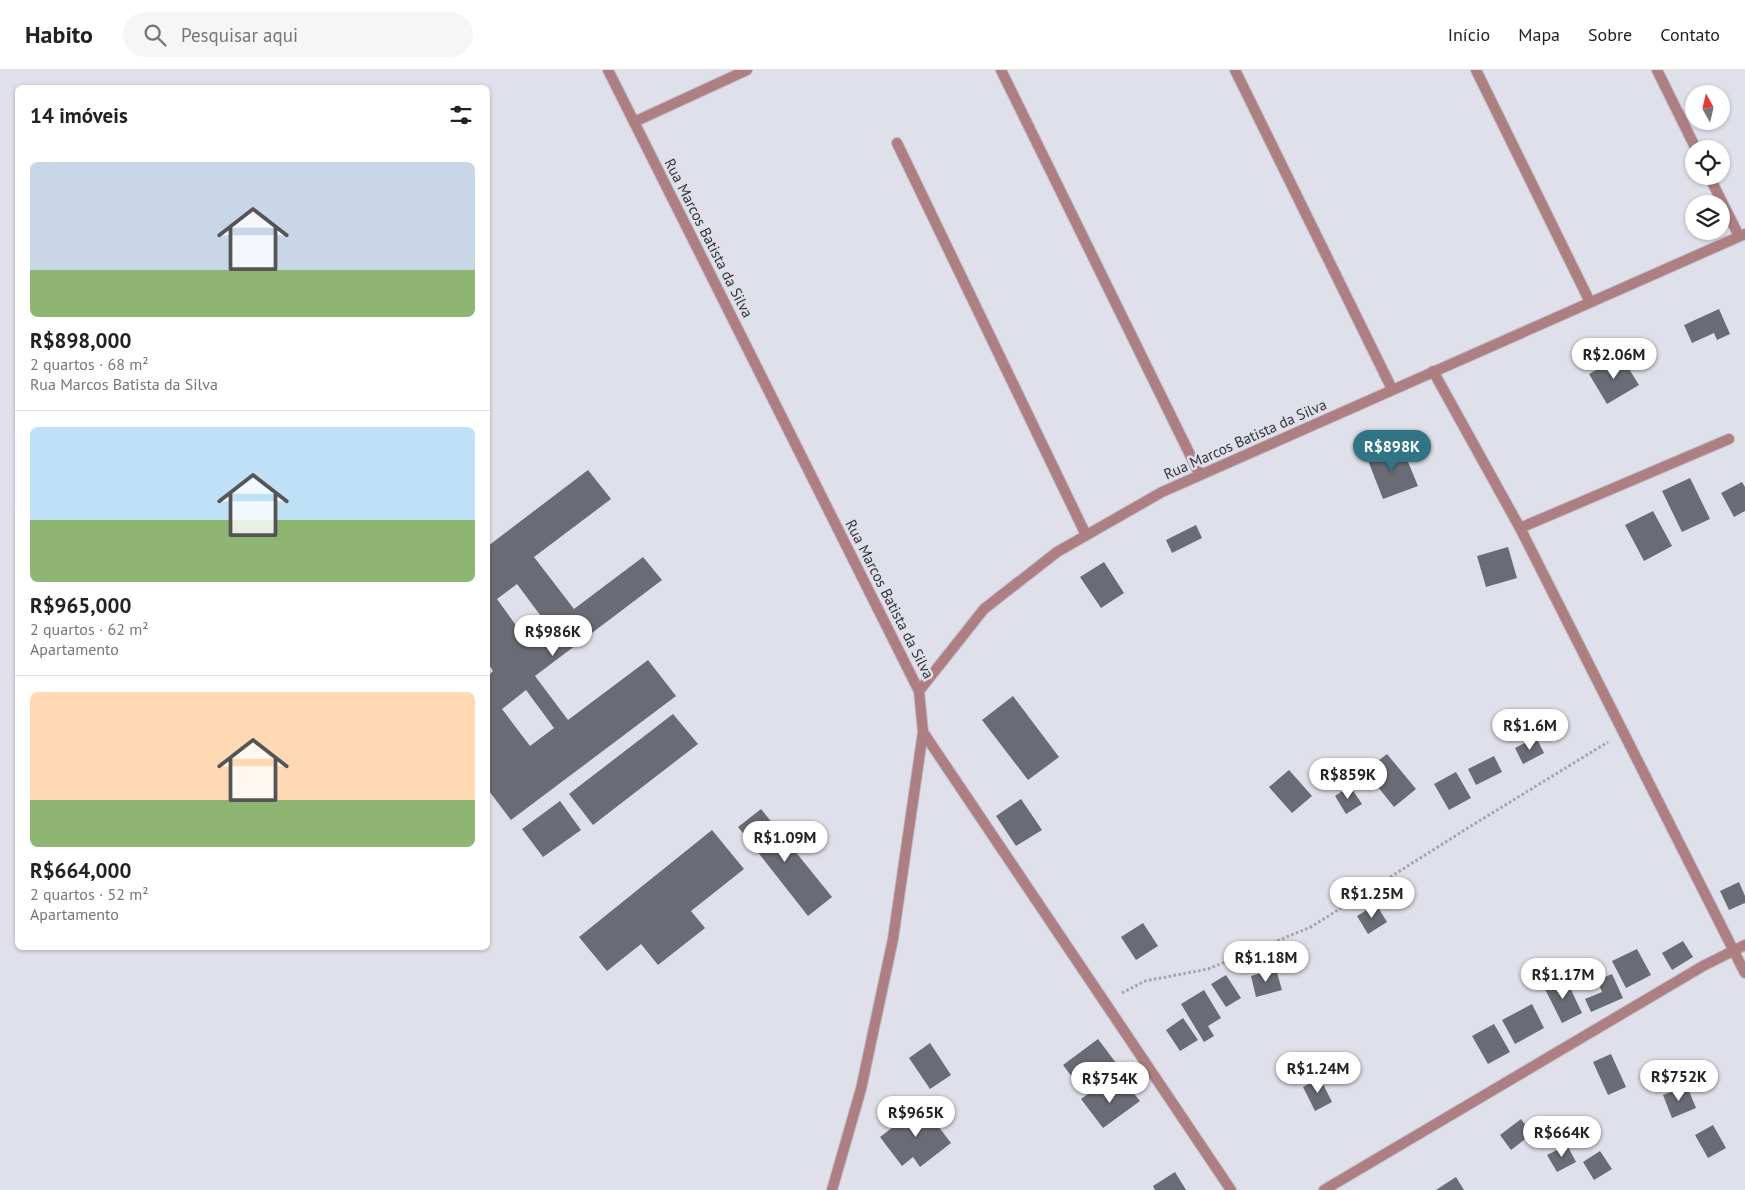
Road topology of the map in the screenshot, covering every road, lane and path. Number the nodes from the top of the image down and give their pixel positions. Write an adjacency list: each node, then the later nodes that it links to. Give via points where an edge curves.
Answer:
1 (608, 70): 7 (street, Rua Marcos Batista da Silva)
2 (747, 70): 7 (street)
3 (1001, 70): 16 (street)
4 (1235, 70): 14 (street)
5 (1476, 70): 12 (street)
6 (1657, 70): 8 (street)
7 (634, 122): 19 (street, Rua Marcos Batista da Silva)
8 (1692, 140)
9 (897, 143): 18 (street)
10 (1715, 185): 11 (street)
11 (1742, 235): 12 (street, Rua Marcos Batista da Silva)
12 (1590, 302): 13 (street, Rua Marcos Batista da Silva)
13 (1433, 370): 14 (street, Rua Marcos Batista da Silva); 17 (street)
14 (1392, 389): 16 (street, Rua Marcos Batista da Silva)
15 (1728, 439): 17 (street)
16 (1200, 475): 18 (street, Rua Marcos Batista da Silva, via 1162,492)
17 (1520, 528): 21 (street)
18 (1086, 535): 19 (street, Rua Marcos Batista da Silva, via 1057,552 984,609)
19 (919, 691): 20 (street)
20 (923, 732): 25 (street); 26 (street, via 894,939 861,1089)
21 (1624, 733): 23 (street); 25 (path, via 1311,927 1208,969 1145,981)
22 (1745, 945): 23 (street)
23 (1734, 951): 24 (street); 28 (street, via 1703,966)
24 (1745, 974)
25 (1104, 1002): 27 (street)
26 (832, 1190)
27 (1231, 1190)
28 (1324, 1190)

